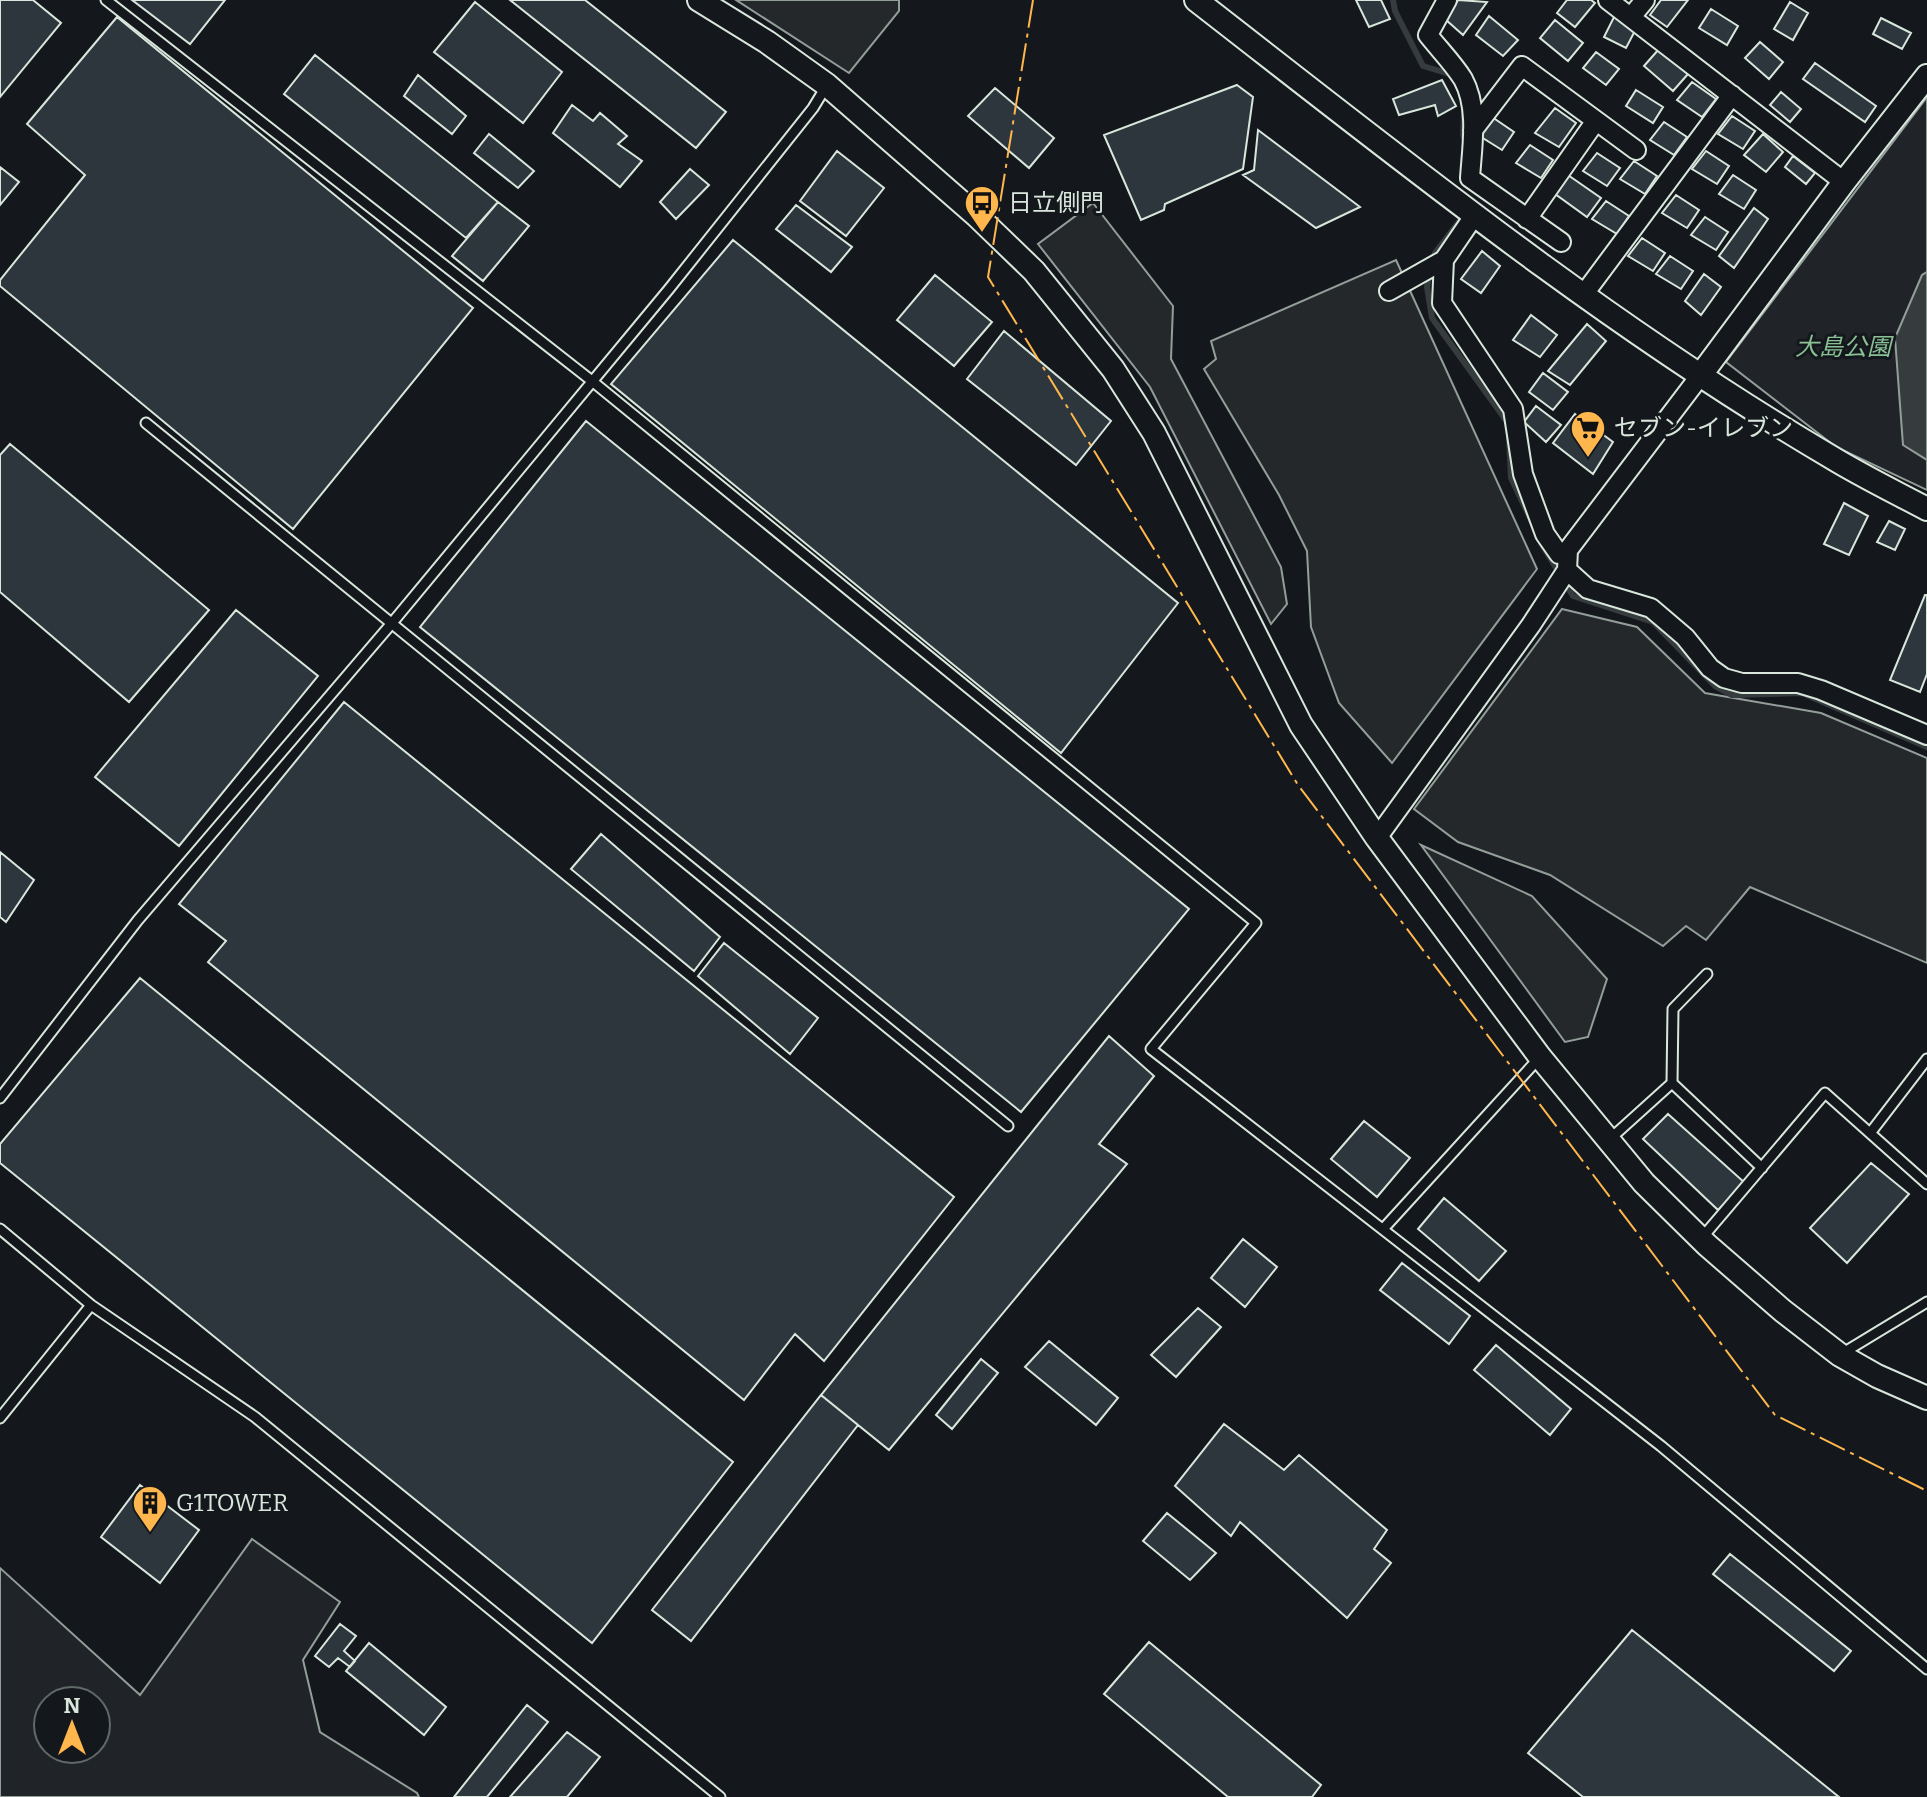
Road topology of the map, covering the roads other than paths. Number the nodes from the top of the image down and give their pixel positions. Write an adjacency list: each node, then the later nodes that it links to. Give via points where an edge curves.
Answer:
1 (106, 0): 22 (lane)
2 (699, 0): 9 (street)
3 (1196, 0): 15 (street)
4 (1447, 0): 12 (street, via 1428,35 1464,82)
5 (1608, 0): 7 (street)
6 (1645, 0): 7 (street)
7 (1631, 17): 10 (street)
8 (1927, 76): 14 (street)
9 (827, 85): 22 (lane); 28 (street, via 1034,271 1113,369 1154,433 1301,725)
10 (1732, 95): 14 (street); 20 (street)
11 (1595, 122): 12 (street, via 1522,66); 13 (street); 16 (street)
12 (1473, 130): 16 (street, via 1470,178)
13 (1636, 150)
14 (1844, 182): 21 (street)
15 (1474, 216): 18 (street); 20 (street)
16 (1527, 219): 17 (street)
17 (1561, 242)
18 (1444, 261): 19 (street); 25 (street, via 1442,303 1513,409 1523,474 1545,534)
19 (1389, 291)
20 (1584, 294): 21 (street)
21 (1700, 376): 24 (street, via 1831,458); 25 (street, via 1577,537)
22 (592, 381): 26 (lane); 39 (lane, via 1256,923 1151,1049)
23 (146, 423): 26 (lane)
24 (1927, 509)
25 (1567, 565): 27 (street, via 1588,589 1651,608 1724,678 1798,683); 28 (street, via 1522,638)
26 (392, 623): 33 (lane, via 138,920); 34 (lane)
27 (1927, 735)
28 (1377, 838): 30 (street)
29 (1707, 974): 32 (lane, via 1673,1009)
30 (1540, 1057): 36 (street); 39 (lane)
31 (1927, 1059): 35 (lane)
32 (1672, 1083): 36 (lane); 37 (lane)
33 (0, 1098)
34 (1008, 1126)
35 (1871, 1132): 37 (lane, via 1825,1093); 38 (lane)
36 (1607, 1141): 41 (street)
37 (1762, 1168): 41 (lane)
38 (1927, 1184)
39 (1384, 1228): 47 (lane, via 1661,1446)
40 (0, 1229): 43 (lane)
41 (1701, 1239): 44 (street)
42 (1927, 1302): 44 (lane)
43 (91, 1305): 46 (lane); 48 (lane, via 255,1417)
44 (1840, 1355): 45 (street)
45 (1927, 1398)
46 (0, 1418)
47 (1927, 1669)
48 (720, 1797)

